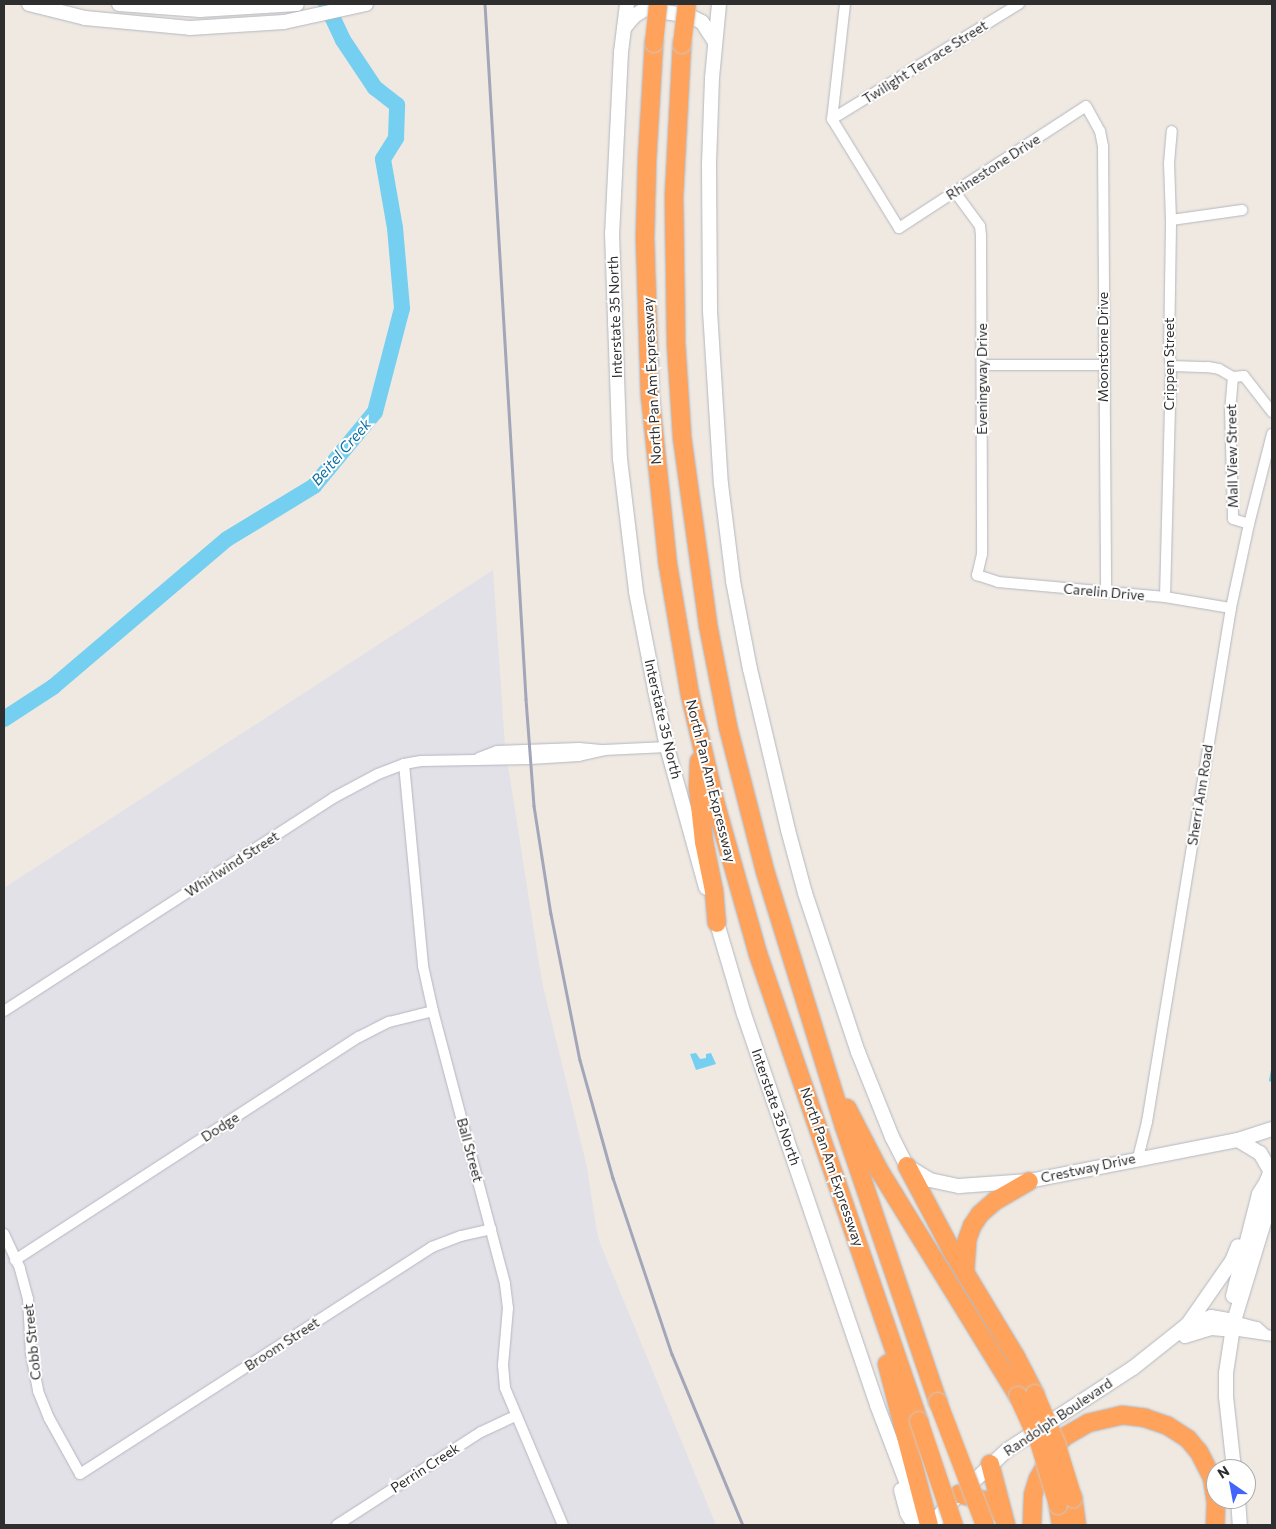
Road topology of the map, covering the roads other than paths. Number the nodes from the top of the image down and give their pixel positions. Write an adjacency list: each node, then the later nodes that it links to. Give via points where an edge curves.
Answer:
1 (29, 4): 12 (main road)
2 (119, 4): 11 (main road)
3 (366, 4): 12 (main road, via 284,22 190,28)
4 (627, 4): 13 (main road, Interstate 35 North)
5 (658, 4): 32 (highway, North Pan Am Expressway, bridge, via 647,152 645,238 650,395 668,565)
6 (687, 4): 38 (highway, North Pan Am Expressway, bridge, via 676,143 674,295 682,437 694,529 708,625 740,780)
7 (719, 4): 14 (main road)
8 (845, 4): 16 (street)
9 (1019, 4): 16 (street, Twilight Terrace Street)
10 (291, 5): 11 (main road, via 200,10)
11 (164, 8): 12 (main road, via 156,18 91,11)
12 (85, 18)
13 (624, 28): 14 (main road, via 645,9 681,14 702,22); 33 (main road, Interstate 35 North, via 612,233 620,459 636,592)
14 (715, 42): 42 (main road, via 709,166 710,311 721,484 733,581 754,688 805,893 864,1069)
15 (1086, 106): 18 (street, Rhinestone Drive); 22 (street, Moonstone Drive, via 1100,131 1103,146)
16 (832, 119): 18 (street, Rhinestone Drive, via 900,228)
17 (1172, 131): 20 (street, Crippen Street, via 1169,162)
18 (955, 192): 21 (street, Eveningway Drive, via 980,226)
19 (1242, 210): 20 (street)
20 (1171, 220): 23 (street, Crippen Street)
21 (982, 365): 22 (street); 28 (street, Eveningway Drive, via 982,554)
22 (1103, 365): 29 (street, Moonstone Drive)
23 (1171, 366): 24 (street, via 1208,367); 30 (street, Crippen Street)
24 (1233, 377): 25 (street, via 1244,376); 27 (street, Mall View Street, via 1230,408 1233,519)
25 (1272, 412)
26 (1272, 434): 27 (street, Sherri Ann Road)
27 (1249, 524): 31 (street, Sherri Ann Road)
28 (977, 575): 29 (street, Carelin Drive, via 998,582)
29 (1106, 594): 30 (street, Carelin Drive)
30 (1165, 597): 31 (street, Carelin Drive)
31 (1231, 608): 41 (street, Sherri Ann Road, via 1147,1122)
32 (700, 741): 35 (highway, via 698,787); 59 (highway, North Pan Am Expressway, via 758,954 829,1159)
33 (667, 746): 34 (street, Whirlwind Street, via 604,750 579,756); 35 (main road, Interstate 35 North)
34 (404, 764): 36 (street, Ball Street, via 423,966); 37 (street, Whirlwind Street, via 333,798)
35 (717, 923): 57 (main road, Interstate 35 North, via 744,1014)
36 (433, 1010): 46 (street, Ball Street); 48 (street, Dodge, via 389,1022 359,1037)
37 (4, 1011)
38 (830, 1082): 55 (highway, via 898,1202); 56 (highway, North Pan Am Expressway)
39 (1272, 1129): 40 (main road, Crestway Drive)
40 (1238, 1140): 41 (main road, Crestway Drive); 43 (main road, via 1260,1153)
41 (1138, 1158): 44 (main road, Crestway Drive)
42 (907, 1166): 44 (main road, Crestway Drive, via 930,1180 944,1184); 49 (highway)
43 (1270, 1173): 45 (main road); 51 (main road, via 1272,1196)
44 (1029, 1181): 49 (highway, via 980,1214 967,1240)
45 (1254, 1209): 50 (main road, via 1232,1261); 51 (main road, via 1230,1306)
46 (491, 1229): 58 (street, Ball Street, via 508,1308 504,1378); 62 (street, Broom Street, via 461,1236 432,1248)
47 (4, 1234): 48 (street, Cobb Street)
48 (15, 1260): 62 (street, Cobb Street, via 28,1299 31,1354 38,1391)
49 (965, 1272): 55 (highway, via 1016,1357)
50 (1187, 1325): 51 (main road, Randolph Boulevard, via 1212,1317); 53 (main road, Randolph Boulevard)
51 (1236, 1328): 52 (street, via 1257,1326); 53 (main road, Randolph Boulevard, via 1211,1328); 54 (main road)
52 (1264, 1335): 54 (street, via 1241,1341)
53 (1170, 1340): 61 (main road, Randolph Boulevard, via 1133,1368 1022,1438)
54 (1229, 1353): 60 (main road, via 1226,1396)
55 (1026, 1395): 64 (highway, bridge, via 1039,1442)
56 (938, 1402): 75 (highway, North Pan Am Expressway, bridge); 76 (highway, bridge)
57 (877, 1405): 66 (main road, Interstate 35 North); 71 (main road, Interstate 35 North)
58 (516, 1416): 68 (street, Perrin Creek, via 481,1432); 69 (street, Ball Street)
59 (911, 1423): 72 (highway); 74 (highway, North Pan Am Expressway, bridge)
60 (1233, 1459)
61 (990, 1464): 63 (main road, Randolph Boulevard); 67 (highway)
62 (80, 1474)
63 (960, 1494): 67 (highway, via 988,1501); 73 (main road, Randolph Boulevard)
64 (1065, 1501): 78 (highway); 79 (highway)
65 (1239, 1509): 81 (main road)
66 (908, 1519): 70 (main road, Interstate 35 North)
67 (1005, 1520)
68 (337, 1525)
69 (563, 1525)
70 (914, 1525)
71 (923, 1525)
72 (929, 1525)
73 (933, 1525)
74 (954, 1525)
75 (979, 1525)
76 (985, 1525)
77 (1032, 1525): 80 (highway, via 1033,1495 1056,1446 1088,1423 1122,1415 1168,1426 1188,1439 1199,1452 1212,1477)
78 (1061, 1525)
79 (1077, 1525)
80 (1215, 1525)
81 (1240, 1525)

